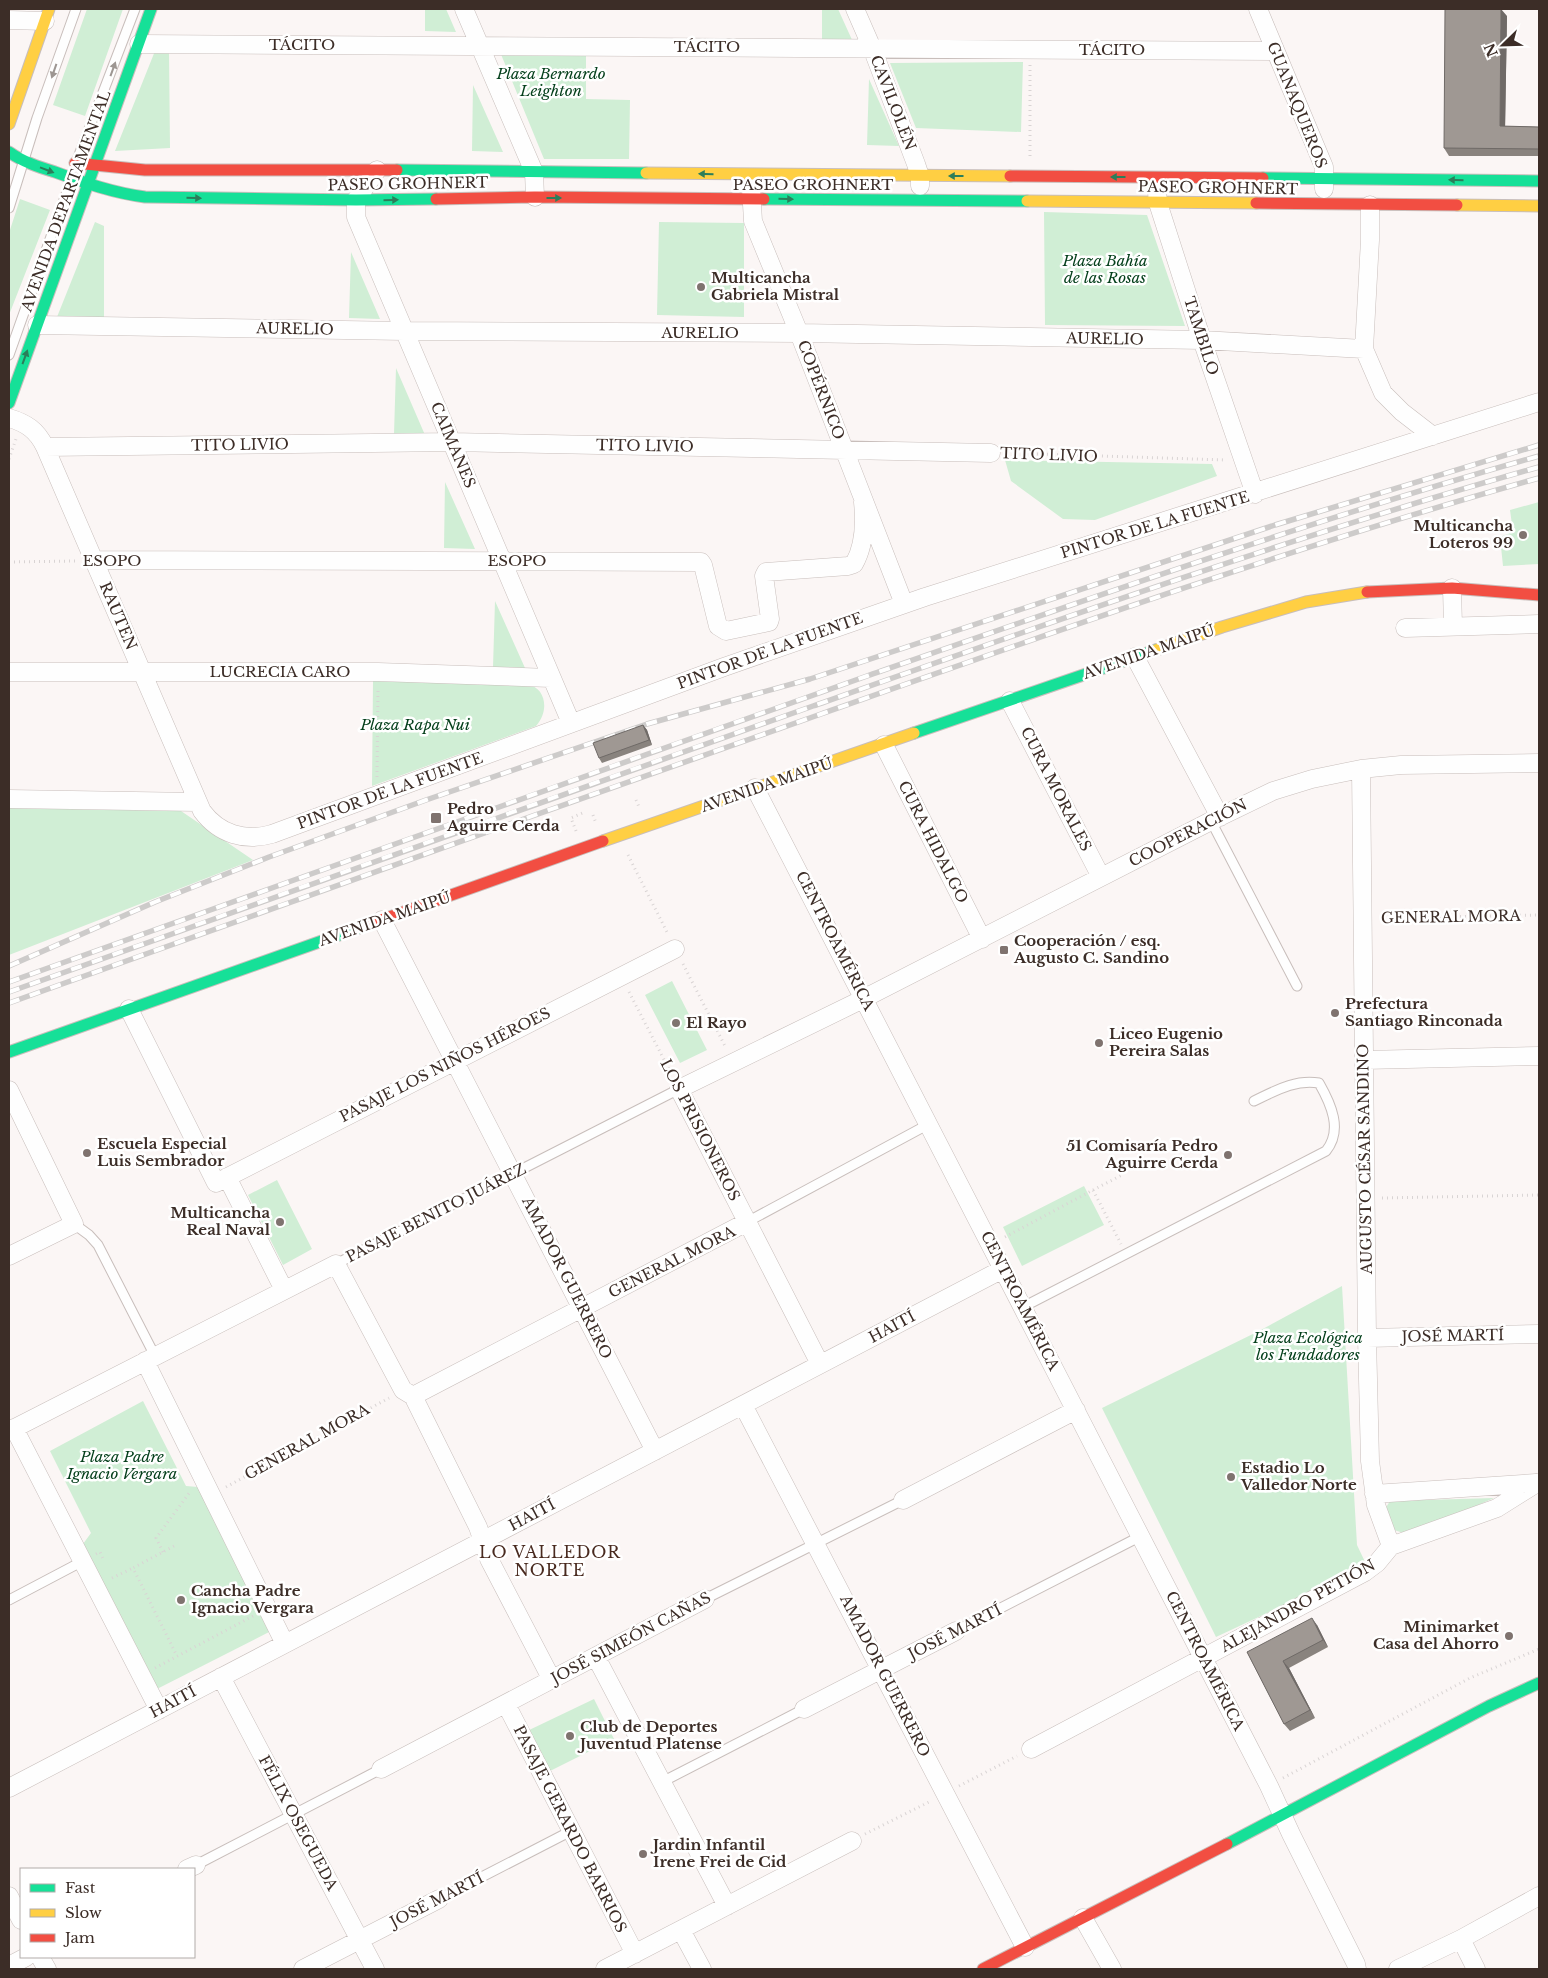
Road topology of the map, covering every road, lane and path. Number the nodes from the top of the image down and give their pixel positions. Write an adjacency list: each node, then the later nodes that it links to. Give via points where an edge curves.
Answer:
1 (76, 9): 16 (lane, one-way to 16)
2 (135, 9): 20 (lane, one-way to 2, via 92,127)
3 (151, 9): 9 (street, AVENIDA DEPARTAMENTAL)
4 (464, 9): 10 (street)
5 (855, 9): 11 (street, CAVILOLÉN)
6 (1258, 9): 13 (street, GUANAQUEROS)
7 (47, 15): 8 (street); 14 (street)
8 (9, 20)
9 (139, 44): 10 (street, TÁCITO); 21 (street, AVENIDA DEPARTAMENTAL)
10 (480, 46): 11 (street, TÁCITO); 23 (street)
11 (872, 48): 12 (street, TÁCITO); 25 (street, CAVILOLÉN)
12 (1030, 49): 13 (street, TÁCITO); 26 (path)
13 (1275, 51): 29 (street, GUANAQUEROS, via 1324,167)
14 (9, 124)
15 (9, 147): 16 (street)
16 (27, 149): 18 (street); 19 (lane)
17 (9, 152): 19 (street, PASEO GROHNERT)
18 (42, 154)
19 (23, 160): 28 (street, PASEO GROHNERT, one-way to 28); 41 (lane)
20 (72, 162): 21 (street, PASEO GROHNERT); 28 (lane)
21 (95, 165): 22 (street, PASEO GROHNERT, via 145,170); 31 (street, AVENIDA DEPARTAMENTAL)
22 (377, 170): 23 (street, PASEO GROHNERT); 35 (street)
23 (534, 172): 24 (street, PASEO GROHNERT, one-way to 23); 33 (street)
24 (751, 174): 25 (street, PASEO GROHNERT); 34 (street, COPÉRNICO)
25 (920, 176): 26 (street, PASEO GROHNERT, one-way to 25); 36 (street, CAVILOLÉN)
26 (1029, 176): 27 (street, PASEO GROHNERT, one-way to 26)
27 (1157, 177): 29 (street, PASEO GROHNERT); 37 (street, TAMBILO)
28 (71, 179): 31 (street, PASEO GROHNERT); 47 (lane)
29 (1324, 179): 32 (street, PASEO GROHNERT, one-way to 29); 38 (street, GUANAQUEROS)
30 (1539, 181): 32 (street, PASEO GROHNERT)
31 (88, 186): 35 (street, PASEO GROHNERT, one-way to 35, via 145,197); 42 (street, AVENIDA DEPARTAMENTAL)
32 (1489, 193): 39 (street, PASEO GROHNERT); 40 (street, PASEO GROHNERT)
33 (535, 197): 34 (street, PASEO GROHNERT, one-way to 34); 35 (street, PASEO GROHNERT, one-way to 33)
34 (751, 199): 36 (street, PASEO GROHNERT, one-way to 36); 44 (street, COPÉRNICO, via 753,222)
35 (356, 200): 43 (street, CAIMANES, via 356,217)
36 (920, 201): 37 (street, PASEO GROHNERT)
37 (1158, 203): 38 (street, PASEO GROHNERT); 45 (street, TAMBILO)
38 (1324, 204): 39 (street, PASEO GROHNERT)
39 (1370, 205): 46 (street)
40 (1539, 206)
41 (9, 208)
42 (37, 325): 43 (street, AURELIO); 49 (street, AVENIDA DEPARTAMENTAL, one-way to 42)
43 (404, 331): 44 (street, AURELIO); 52 (street, CAIMANES)
44 (799, 334): 45 (street, AURELIO); 54 (street, COPÉRNICO)
45 (1202, 340): 46 (street, AURELIO); 56 (street, TAMBILO)
46 (1364, 349): 51 (street, via 1383,393)
47 (9, 355)
48 (1539, 402): 51 (street, PINTOR DE LA FUENTE)
49 (9, 403)
50 (9, 418): 53 (street, RAUTEN, via 35,431)
51 (1433, 436): 57 (street, PINTOR DE LA FUENTE)
52 (452, 442): 53 (street, TITO LIVIO); 54 (street, TITO LIVIO); 60 (street, CAIMANES)
53 (45, 447): 59 (street, RAUTEN)
54 (844, 449): 55 (street, TITO LIVIO); 58 (street, COPÉRNICO)
55 (991, 453): 56 (path, TITO LIVIO)
56 (1244, 460): 57 (street, TAMBILO)
57 (1255, 494): 64 (street, PINTOR DE LA FUENTE)
58 (863, 502): 60 (street, ESOPO, via 865,526 854,564 766,572 768,622 726,631 718,626 701,562); 64 (street, COPÉRNICO)
59 (94, 560): 60 (street, ESOPO); 61 (path, ESOPO); 70 (street, RAUTEN)
60 (502, 561): 72 (street, CAIMANES)
61 (9, 562)
62 (1452, 588): 63 (street, AVENIDA MAIPÚ); 66 (street); 68 (street, AVENIDA MAIPÚ, via 1375,592 1306,602)
63 (1539, 595)
64 (904, 604): 74 (street, PINTOR DE LA FUENTE)
65 (1539, 624): 66 (street)
66 (1453, 626): 67 (street)
67 (1405, 628)
68 (1135, 657): 73 (street, AVENIDA MAIPÚ); 83 (street)
69 (9, 672): 70 (street, LUCRECIA CARO)
70 (142, 672): 71 (street, LUCRECIA CARO); 81 (street, RAUTEN)
71 (378, 672): 72 (street, LUCRECIA CARO); 79 (path)
72 (551, 678): 74 (street, CAIMANES)
73 (1010, 700): 75 (street, AVENIDA MAIPÚ); 86 (street, CURA MORALES)
74 (571, 723): 79 (street, PINTOR DE LA FUENTE)
75 (884, 745): 78 (street, AVENIDA MAIPÚ); 90 (street, CURA HIDALGO)
76 (1539, 762): 77 (street, COOPERACIÓN)
77 (1361, 769): 83 (street, COOPERACIÓN, via 1288,786); 88 (street, AUGUSTO CÉSAR SANDINO)
78 (755, 788): 85 (street, AVENIDA MAIPÚ); 94 (street, CENTROAMÉRICA)
79 (377, 795): 81 (street, PINTOR DE LA FUENTE, via 272,834 251,838 216,826)
80 (9, 799): 81 (street)
81 (197, 802)
82 (585, 812): 84 (path, via 571,818)
83 (1215, 819): 86 (street, COOPERACIÓN); 93 (lane)
84 (577, 834)
85 (618, 836): 89 (street, AVENIDA MAIPÚ); 91 (path)
86 (1101, 877): 90 (street, COOPERACIÓN)
87 (1539, 915): 88 (path, GENERAL MORA)
88 (1363, 918): 99 (street, AUGUSTO CÉSAR SANDINO)
89 (382, 920): 95 (street, AVENIDA MAIPÚ); 98 (street, AMADOR GUERRERO)
90 (982, 939): 94 (street, COOPERACIÓN)
91 (675, 948): 92 (street, PASAJE LOS NIÑOS HÉROES); 100 (path)
92 (621, 976): 98 (street, PASAJE LOS NIÑOS HÉROES); 101 (path, LOS PRISIONEROS)
93 (1297, 986)
94 (864, 999): 100 (street, PASAJE BENITO JUÁREZ); 104 (street, CENTROAMÉRICA)
95 (129, 1009): 96 (street, AVENIDA MAIPÚ); 107 (street)
96 (9, 1052)
97 (1539, 1056): 99 (street)
98 (455, 1060): 105 (street, AMADOR GUERRERO); 107 (street, PASAJE LOS NIÑOS HÉROES)
99 (1364, 1060): 110 (street, AUGUSTO CÉSAR SANDINO)
100 (733, 1062): 101 (street, PASAJE BENITO JUÁREZ)
101 (679, 1089): 105 (lane, PASAJE BENITO JUÁREZ); 111 (street, LOS PRISIONEROS)
102 (9, 1090): 112 (street)
103 (1254, 1101): 114 (lane, via 1294,1083 1319,1083 1334,1113 1332,1144 1326,1152)
104 (929, 1124): 111 (lane, GENERAL MORA); 113 (street, CENTROAMÉRICA)
105 (513, 1174): 116 (lane, PASAJE BENITO JUÁREZ); 120 (street, AMADOR GUERRERO)
106 (1122, 1175): 108 (path)
107 (221, 1180): 118 (street)
108 (1093, 1190): 113 (path); 114 (path)
109 (1539, 1195): 110 (path)
110 (1366, 1199): 122 (street, AUGUSTO CÉSAR SANDINO)
111 (748, 1222): 120 (street, GENERAL MORA); 124 (street, LOS PRISIONEROS)
112 (74, 1224): 115 (street); 123 (lane, via 98,1245)
113 (991, 1245): 117 (street, CENTROAMÉRICA)
114 (1126, 1254): 119 (lane)
115 (9, 1256)
116 (336, 1264): 118 (street, PASAJE BENITO JUÁREZ); 125 (street)
117 (1003, 1269): 119 (street, CENTROAMÉRICA); 124 (street, HAITÍ)
118 (284, 1290): 123 (street, PASAJE BENITO JUÁREZ)
119 (1023, 1307): 127 (street, CENTROAMÉRICA)
120 (582, 1308): 125 (street, GENERAL MORA); 129 (street, AMADOR GUERRERO)
121 (1539, 1334): 122 (street, JOSÉ MARTÍ)
122 (1367, 1338): 132 (street, AUGUSTO CÉSAR SANDINO, via 1370,1461)
123 (150, 1359): 128 (street, PASAJE BENITO JUÁREZ); 131 (street)
124 (820, 1364): 126 (street, HAITÍ)
125 (408, 1393): 131 (path, GENERAL MORA); 135 (street)
126 (743, 1405): 129 (street, HAITÍ); 136 (street, AMADOR GUERRERO)
127 (1076, 1410): 133 (street, JOSÉ SIMEÓN CAÑAS); 134 (street, CENTROAMÉRICA)
128 (12, 1429): 140 (street)
129 (655, 1451): 135 (street, HAITÍ)
130 (1538, 1483): 132 (street, ALEJANDRO PETIÓN); 138 (street, ALEJANDRO PETIÓN, via 1497,1508)
131 (208, 1489): 139 (path, GENERAL MORA, via 192,1490 156,1538); 145 (street)
132 (1374, 1494): 138 (street, AUGUSTO CÉSAR SANDINO)
133 (903, 1500): 136 (lane, JOSÉ SIMEÓN CAÑAS)
134 (1141, 1536): 146 (lane, JOSÉ MARTÍ); 151 (street, CENTROAMÉRICA)
135 (483, 1541): 147 (street, HAITÍ); 155 (street, via 489,1559)
136 (816, 1544): 143 (lane, JOSÉ SIMEÓN CAÑAS); 152 (street, AMADOR GUERRERO)
137 (174, 1546): 139 (path)
138 (1391, 1546): 151 (street, ALEJANDRO PETIÓN, via 1371,1568)
139 (163, 1552): 141 (path)
140 (82, 1561): 144 (lane); 153 (street)
141 (132, 1568): 142 (path); 149 (path)
142 (112, 1578)
143 (705, 1599): 150 (street, JOSÉ SIMEÓN CAÑAS)
144 (9, 1600)
145 (267, 1609): 147 (street); 149 (path)
146 (956, 1632): 152 (street, JOSÉ MARTÍ)
147 (285, 1644): 154 (street, HAITÍ)
148 (1539, 1649): 163 (path, via 1470,1678)
149 (177, 1656): 153 (path)
150 (596, 1657): 155 (street, JOSÉ SIMEÓN CAÑAS); 162 (street)
151 (1204, 1658): 160 (street, ALEJANDRO PETIÓN); 163 (street, CENTROAMÉRICA)
152 (881, 1670): 158 (street, JOSÉ MARTÍ); 179 (street, AMADOR GUERRERO)
153 (141, 1675): 159 (street)
154 (221, 1677): 159 (street, HAITÍ); 165 (street, FÉLIX OSEGUEDA)
155 (552, 1680): 157 (street, JOSÉ SIMEÓN CAÑAS)
156 (1539, 1684): 166 (street, via 1489,1706)
157 (506, 1704): 161 (street, JOSÉ SIMEÓN CAÑAS); 167 (street, PASAJE GERARDO BARRIOS)
158 (804, 1709): 162 (lane, JOSÉ MARTÍ)
159 (158, 1710): 164 (street, HAITÍ)
160 (1031, 1749)
161 (382, 1769): 165 (lane, JOSÉ SIMEÓN CAÑAS)
162 (662, 1782): 173 (street)
163 (1270, 1786): 166 (street, CENTROAMÉRICA)
164 (9, 1788)
165 (294, 1814): 169 (lane, JOSÉ SIMEÓN CAÑAS); 178 (street, FÉLIX OSEGUEDA)
166 (1283, 1815): 175 (street); 191 (street, CENTROAMÉRICA)
167 (571, 1831): 172 (lane, JOSÉ MARTÍ); 180 (street, PASAJE GERARDO BARRIOS)
168 (852, 1841): 173 (street)
169 (191, 1867)
170 (9, 1896): 174 (street)
171 (1539, 1896): 177 (street)
172 (439, 1899): 178 (street, JOSÉ MARTÍ)
173 (727, 1906): 176 (street)
174 (20, 1918)
175 (1083, 1918): 179 (street); 190 (street)
176 (681, 1930): 180 (street); 188 (street)
177 (1461, 1939): 192 (street); 193 (street)
178 (360, 1940): 185 (street, JOSÉ MARTÍ); 186 (street, FÉLIX OSEGUEDA)
179 (1026, 1948): 189 (street)
180 (635, 1954): 187 (street)
181 (24, 1958): 183 (street)
182 (41, 1958): 184 (street)
183 (9, 1966)
184 (47, 1969)
185 (303, 1969)
186 (375, 1969)
187 (605, 1969)
188 (702, 1969)
189 (983, 1969)
190 (1112, 1969)
191 (1357, 1969)
192 (1398, 1969)
193 (1476, 1969)

